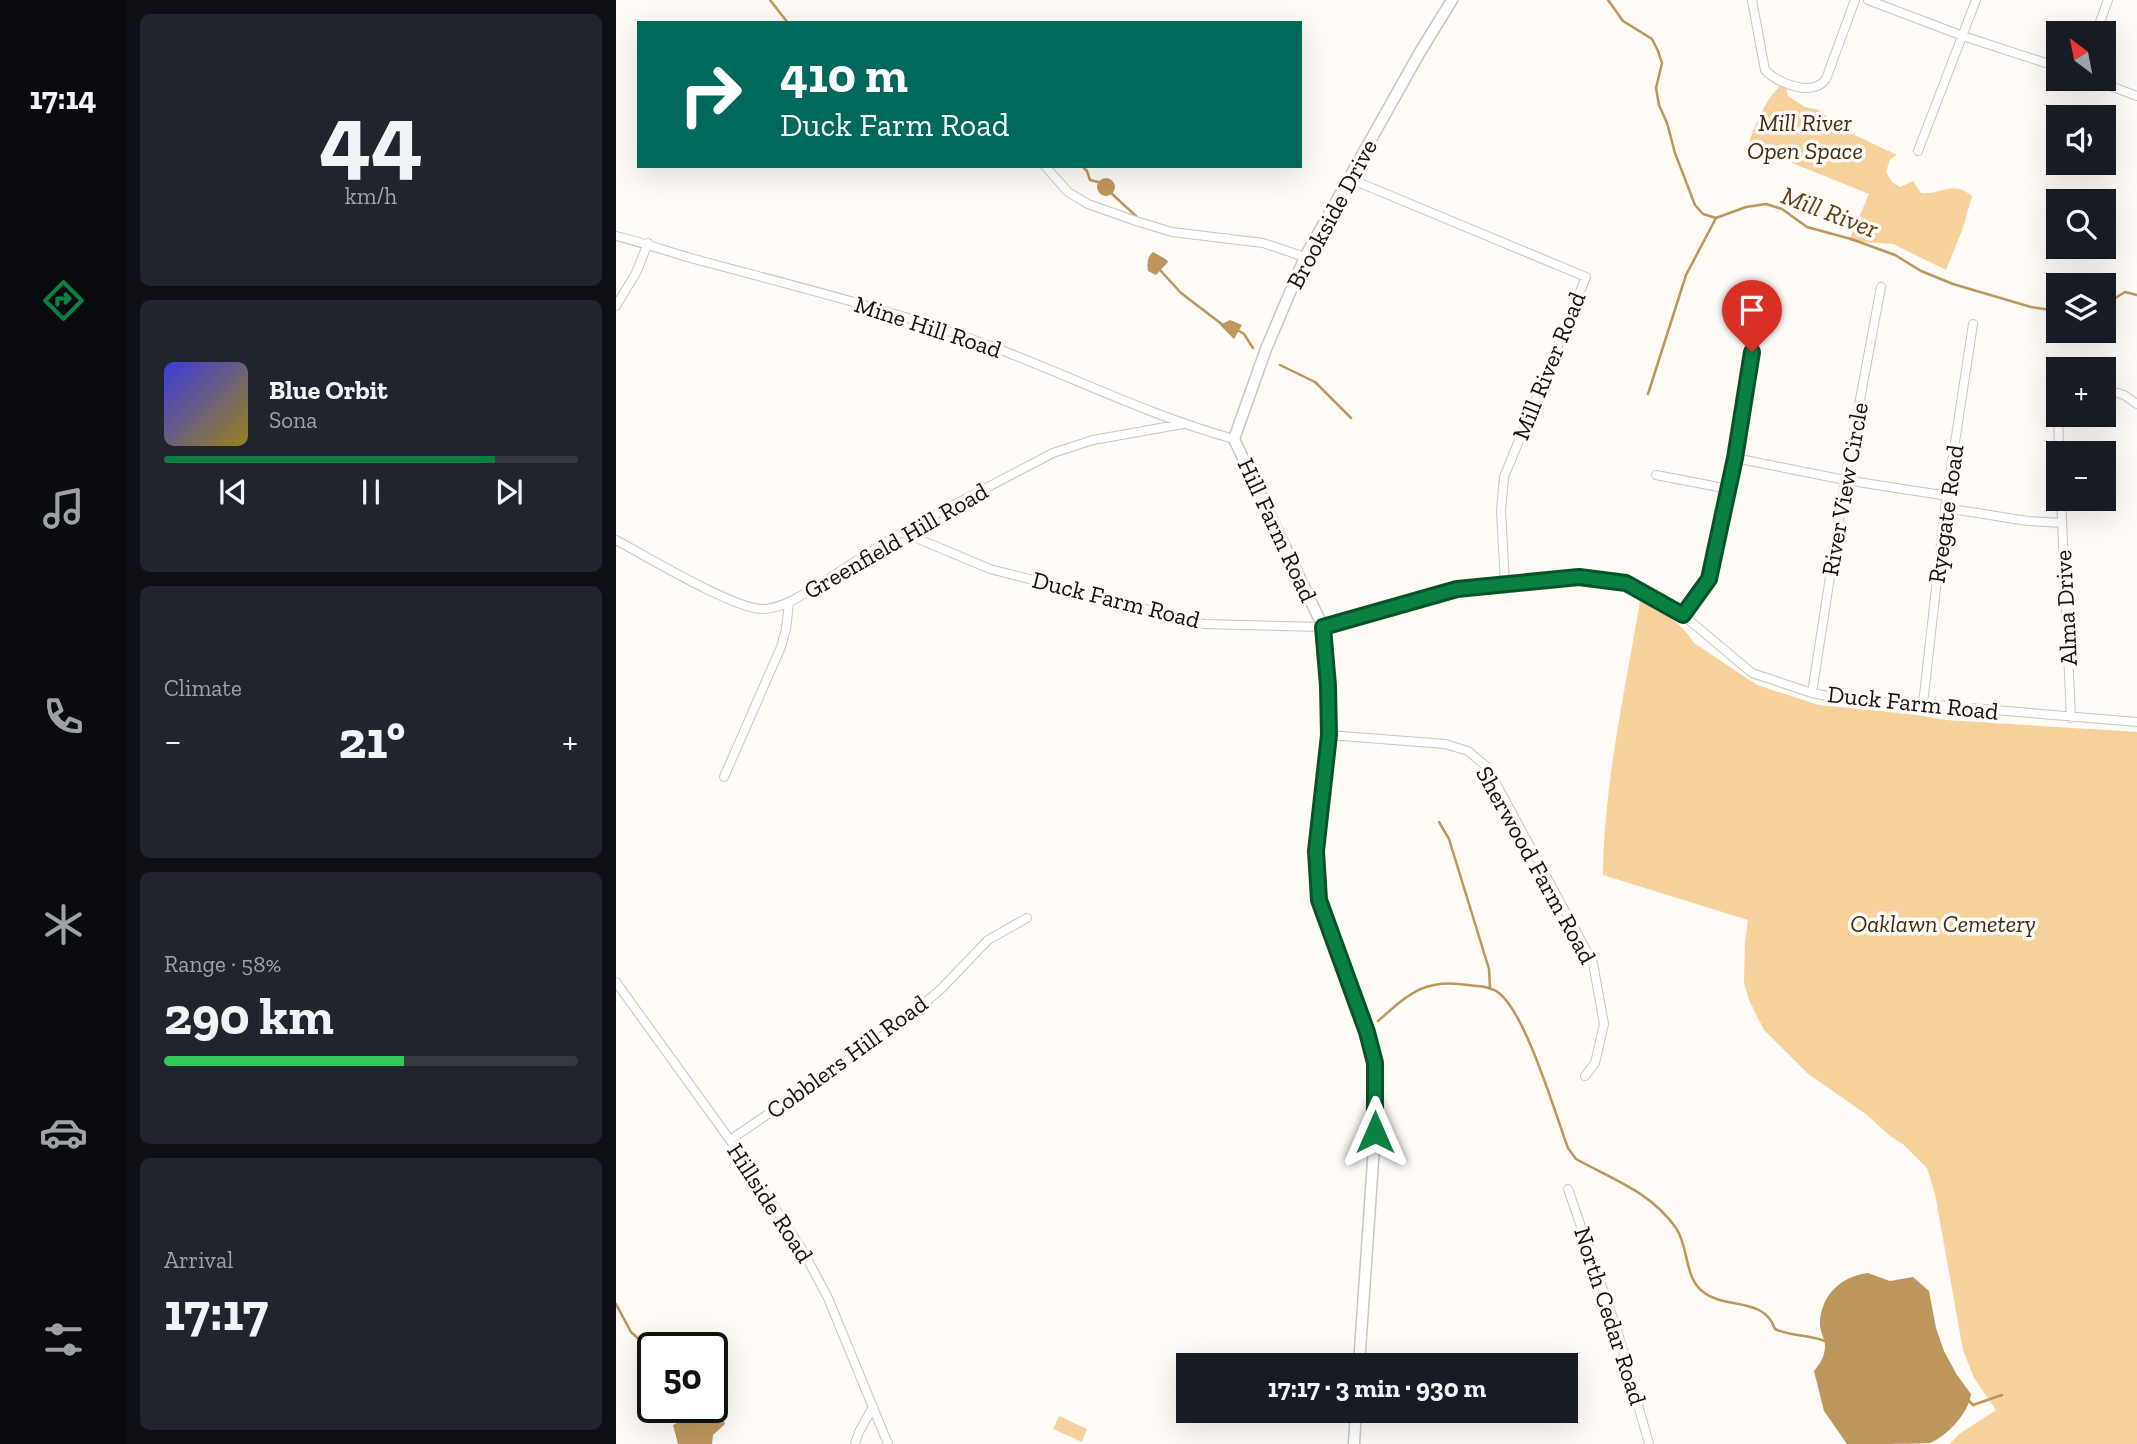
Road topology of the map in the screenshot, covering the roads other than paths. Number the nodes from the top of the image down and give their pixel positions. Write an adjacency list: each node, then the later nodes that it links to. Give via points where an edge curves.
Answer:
1 (1452, 0): 14 (main road, Brookside Drive)
2 (1752, 0): 3 (street, via 1765,70 1802,88 1818,87 1828,74)
3 (1854, 0)
4 (1868, 0): 8 (street)
5 (1976, 0): 8 (street)
6 (2108, 0): 7 (street)
7 (2100, 21)
8 (1963, 36): 9 (street); 12 (street)
9 (2046, 63)
10 (2116, 88): 11 (street)
11 (2137, 96)
12 (1918, 151)
13 (1047, 168): 17 (street, via 1088,204 1136,221 1172,232 1263,243)
14 (1348, 178): 17 (main road, Brookside Drive); 36 (street, Mill River Road, via 1586,277 1504,477)
15 (616, 236): 16 (street, Mine Hill Road)
16 (648, 243): 20 (street); 24 (street, Mine Hill Road, via 885,309 1001,350)
17 (1305, 257): 25 (main road, Brookside Drive)
18 (1881, 287): 28 (street, River View Circle)
19 (1753, 294): 26 (street, via 1757,326)
20 (616, 306)
21 (1973, 324): 30 (street, Ryegate Road)
22 (2116, 393): 23 (street)
23 (2137, 404)
24 (1183, 424): 25 (street, Mine Hill Road); 34 (street, Greenfield Hill Road, via 1093,440 1053,453)
25 (1234, 439): 39 (main road, Hill Farm Road)
26 (1735, 458): 28 (street); 29 (street)
27 (1656, 475): 29 (street)
28 (1845, 480): 30 (street); 40 (street, River View Circle)
29 (1729, 489): 38 (street, via 1709,579)
30 (1948, 496): 31 (street, Ryegate Road)
31 (1945, 508): 33 (street); 41 (street, Ryegate Road)
32 (2062, 511): 33 (street, Alma Drive)
33 (2062, 523): 42 (street, Alma Drive)
34 (902, 532): 37 (street, Greenfield Hill Road); 39 (street, Duck Farm Road, via 990,569 1204,624)
35 (616, 540): 37 (street, Greenfield Hill Road, via 741,604 763,609)
36 (1505, 584): 38 (street, Duck Farm Road, via 1579,577 1626,583); 39 (street, Duck Farm Road, via 1457,589)
37 (789, 603): 45 (street, via 782,647)
38 (1683, 615): 40 (street, Duck Farm Road, via 1752,673)
39 (1323, 627): 44 (main road, Hill Farm Road)
40 (1812, 693): 41 (street, Duck Farm Road, via 1856,701)
41 (1923, 704): 42 (street, Duck Farm Road)
42 (2071, 718): 43 (street, Duck Farm Road)
43 (2137, 722)
44 (1329, 735): 48 (street, Sherwood Farm Road, via 1445,744 1468,751 1487,766 1593,964 1604,1024 1595,1063); 51 (main road, Hill Farm Road, via 1316,851 1319,900 1375,1063 1375,1132)
45 (724, 777)
46 (1027, 918): 49 (street, Cobblers Hill Road, via 988,940 900,1024)
47 (616, 982): 49 (street, Hillside Road)
48 (1585, 1076)
49 (730, 1140): 52 (street, Hillside Road, via 803,1249)
50 (1568, 1189): 57 (street, North Cedar Road, via 1614,1320)
51 (1360, 1353)
52 (873, 1407): 54 (street); 55 (street, Hillside Road)
53 (1355, 1423): 56 (main road)
54 (855, 1444)
55 (888, 1444)
56 (1354, 1444)
57 (1650, 1444)

